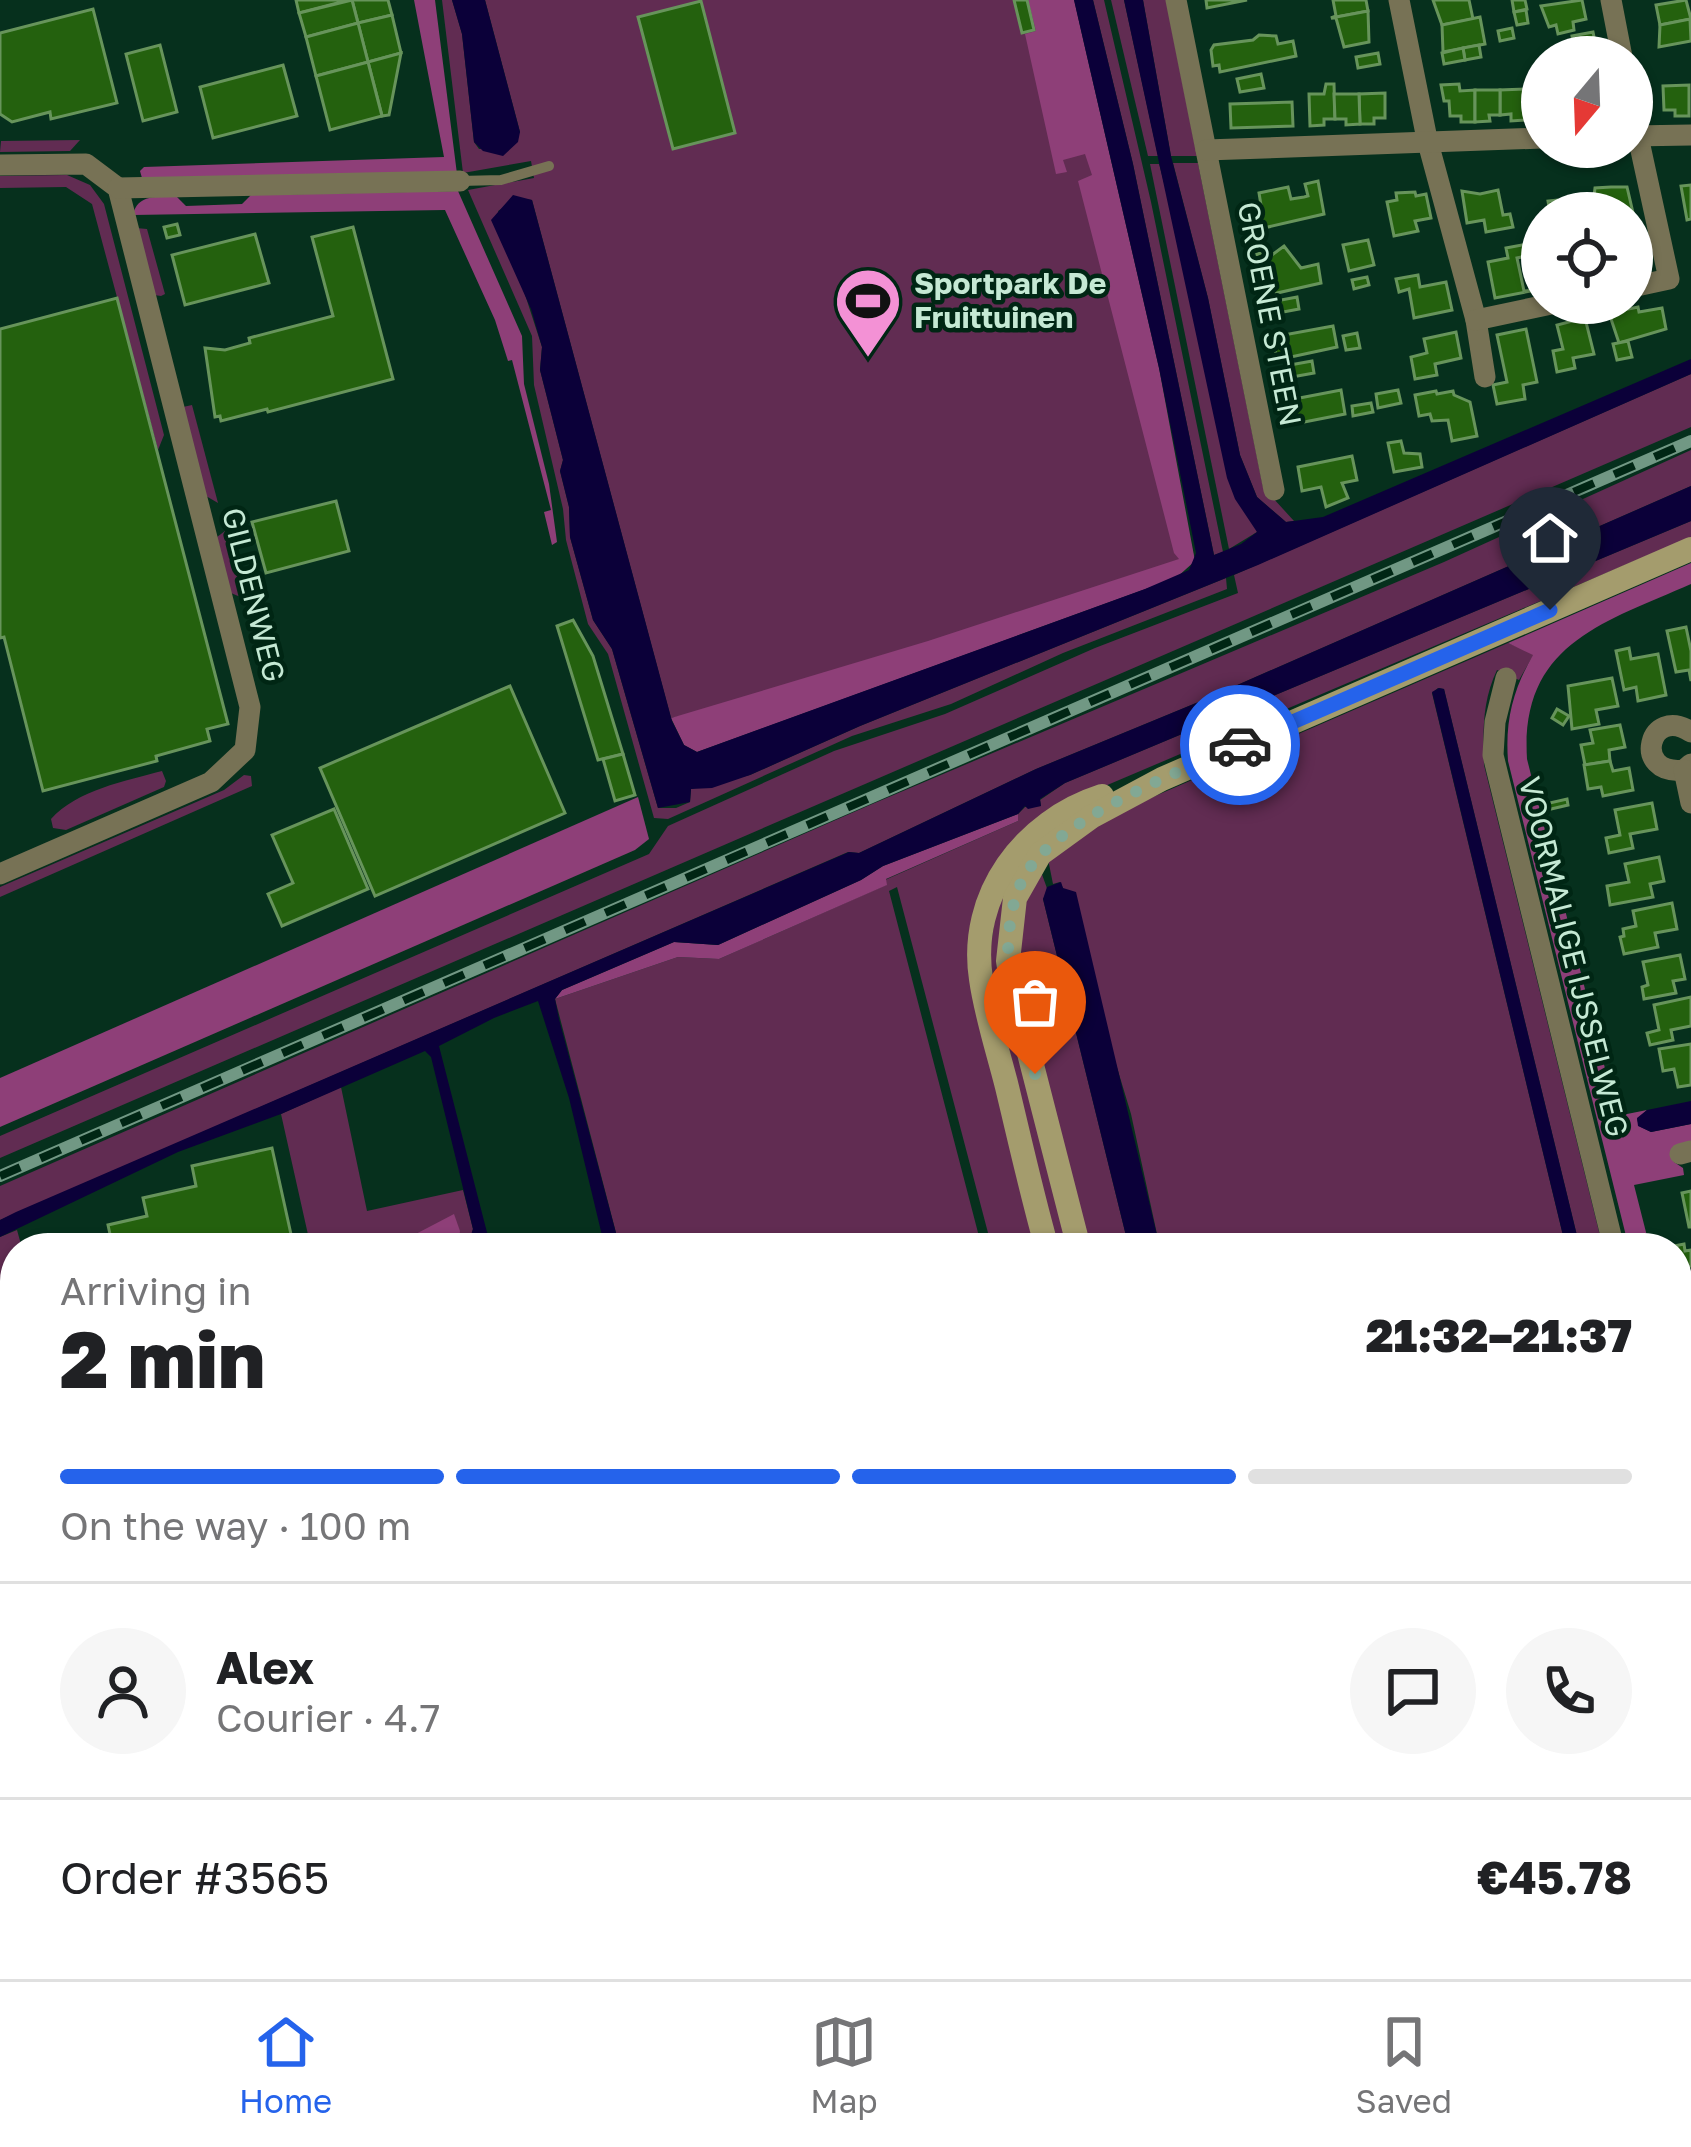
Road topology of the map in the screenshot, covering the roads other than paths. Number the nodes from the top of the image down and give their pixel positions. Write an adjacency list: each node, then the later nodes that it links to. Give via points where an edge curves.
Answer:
1 (1176, 0): 9 (street, GROENE STEEN)
2 (1399, 0): 8 (street)
3 (1611, 0): 4 (street)
4 (1618, 36)
5 (1691, 135): 6 (street)
6 (1653, 136)
7 (1521, 138): 8 (street)
8 (1427, 139): 9 (street); 17 (street)
9 (1206, 150): 19 (street, GROENE STEEN)
10 (0, 165): 13 (street, via 86,164)
11 (549, 166): 12 (lane)
12 (460, 181): 13 (street)
13 (118, 188): 26 (street, GILDENWEG, via 250,707 249,734 245,750 211,782)
14 (1653, 210): 15 (street, via 1670,279)
15 (1653, 283)
16 (1521, 310): 17 (street)
17 (1476, 320): 18 (street)
18 (1485, 377)
19 (1274, 490)
20 (1691, 549): 24 (street)
21 (1506, 679): 29 (street, VOORMALIGE IJSSELWEG, via 1493,755)
22 (1691, 732): 23 (street, via 1664,727 1651,745 1658,764)
23 (1688, 767): 25 (street)
24 (1162, 779): 27 (street, via 1095,798 1030,835 981,926 981,979); 28 (street, via 1040,854 1015,898 1012,987)
25 (1691, 803)
26 (0, 874)
27 (1043, 1233)
28 (1075, 1233)
29 (1610, 1233)

